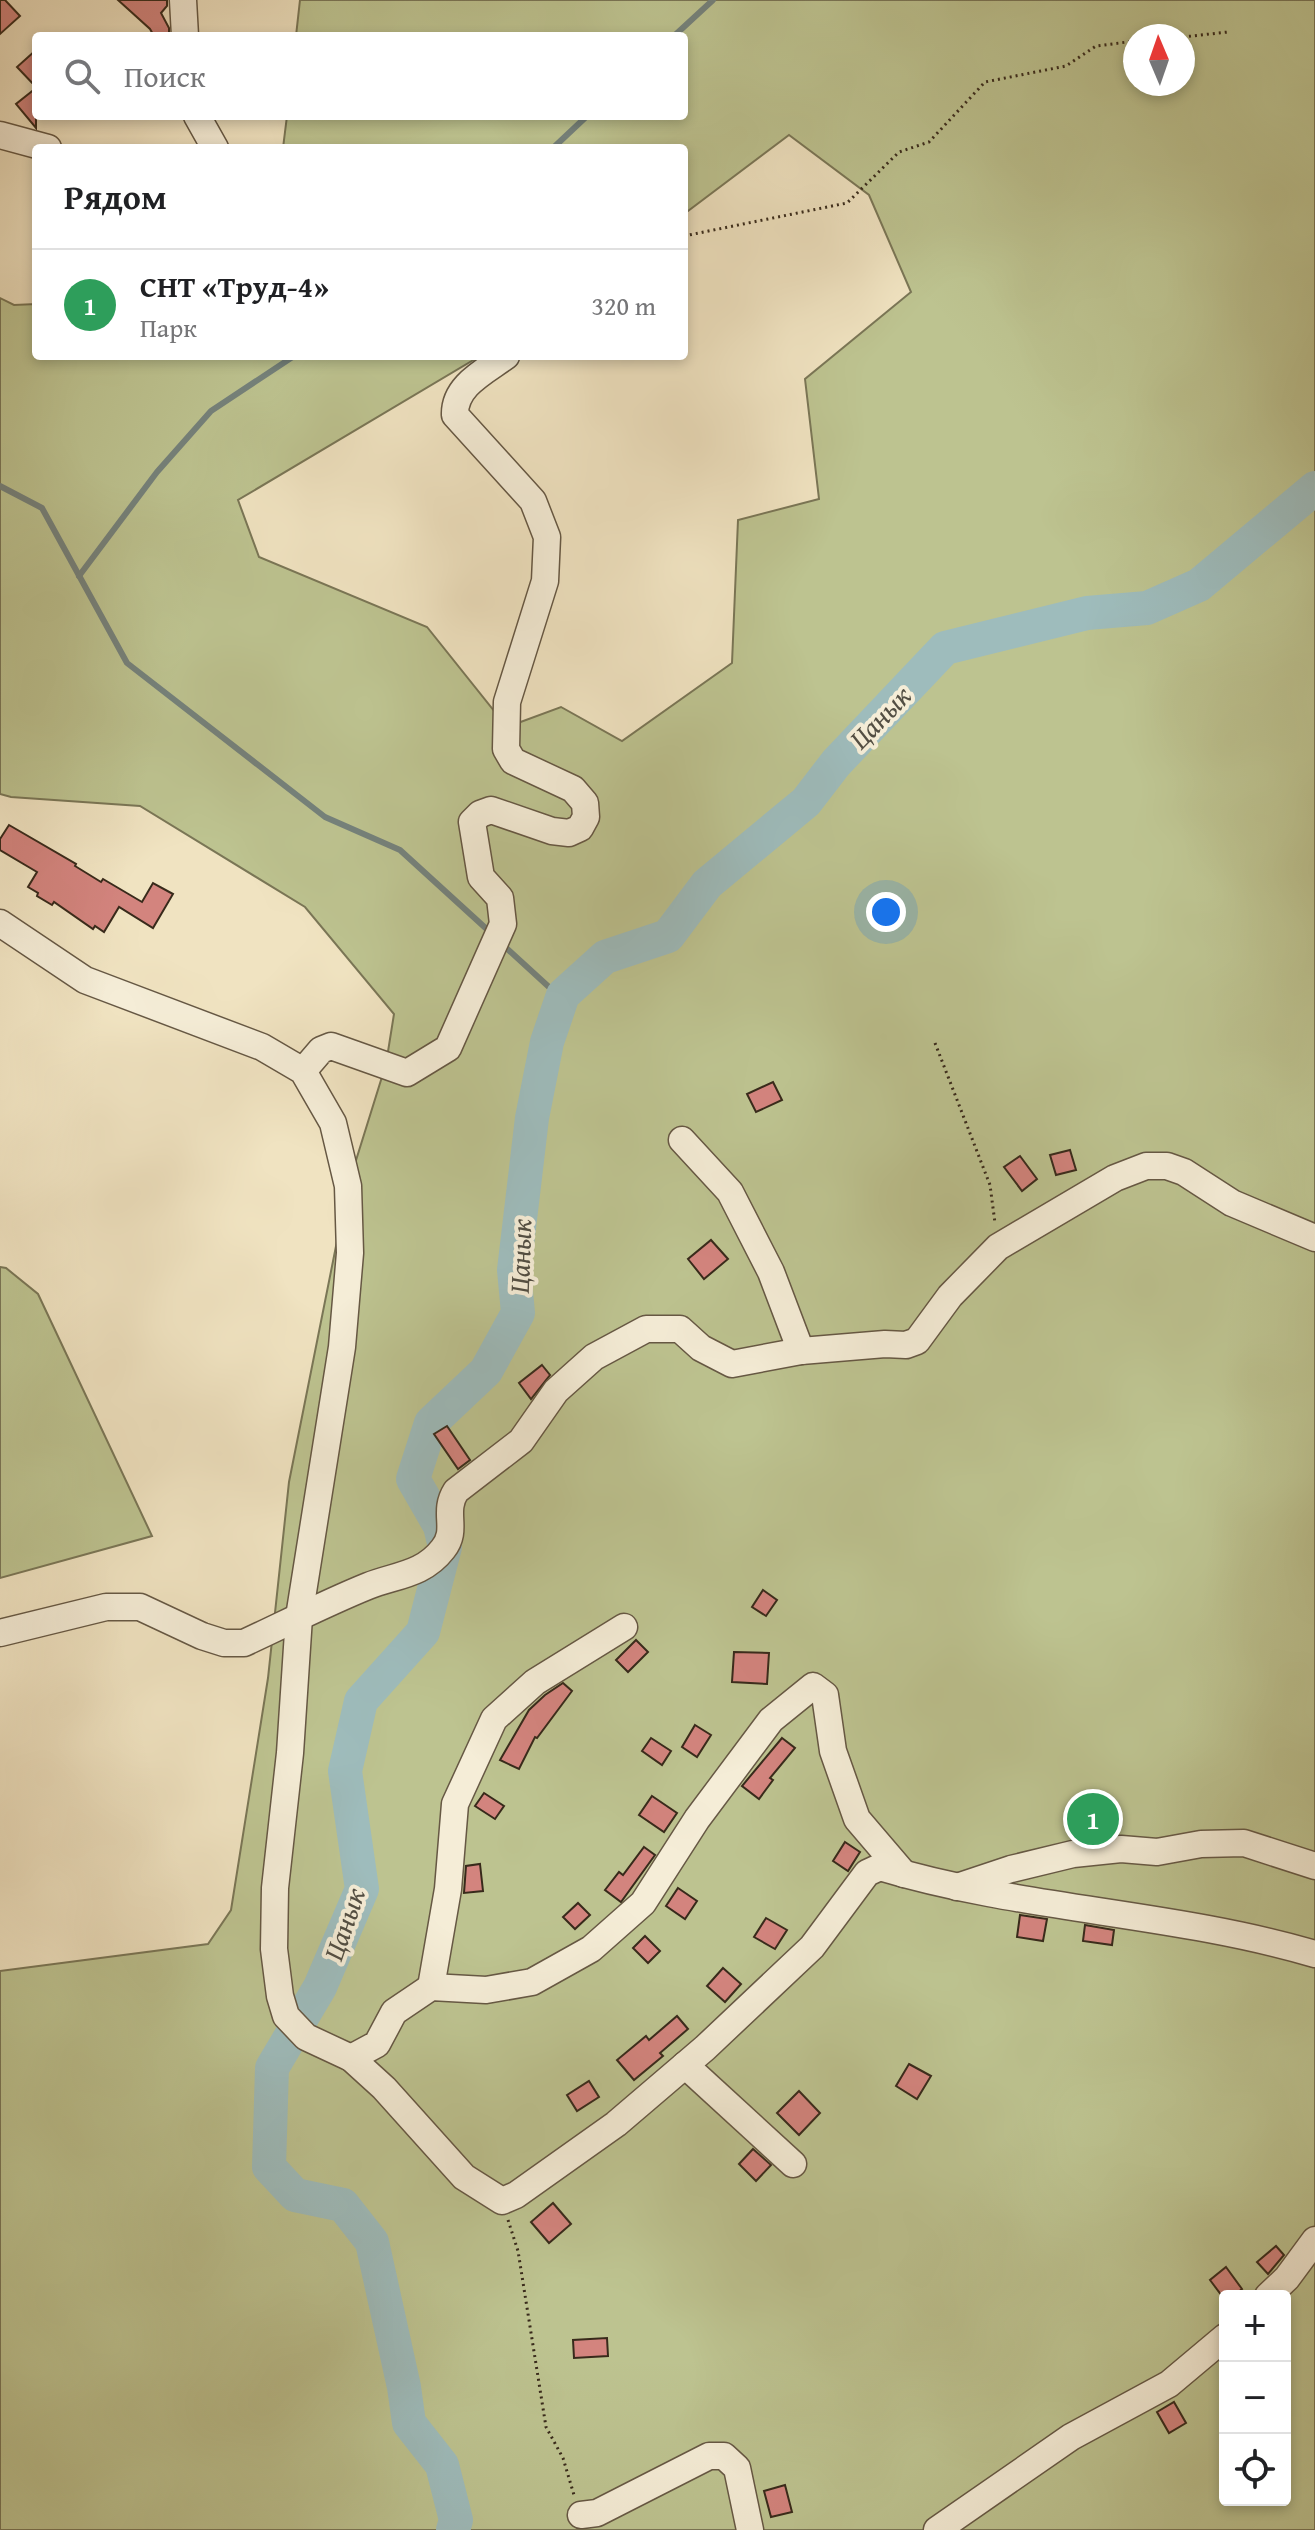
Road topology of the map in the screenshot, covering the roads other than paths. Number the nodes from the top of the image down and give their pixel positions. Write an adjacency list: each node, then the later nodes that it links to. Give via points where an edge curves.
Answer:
1 (183, 0): 2 (street)
2 (185, 32)
3 (199, 120): 6 (street)
4 (2, 130): 5 (street)
5 (38, 144)
6 (213, 144)
7 (501, 360): 9 (street, via 460,391 455,415 533,501 547,537 545,581 507,702 506,749 513,761 573,789 585,803 586,817 569,833 491,810 472,822 481,877 500,898 503,924 448,1048 407,1073 331,1046)
8 (0, 923): 9 (street, via 85,980 262,1047)
9 (303, 1071): 13 (street, via 333,1123 348,1186 350,1253 342,1347)
10 (682, 1140): 12 (street, via 730,1192 771,1272)
11 (1315, 1238): 12 (street, via 1232,1203 1184,1172 1146,1166 1115,1178 998,1247 950,1296 917,1341)
12 (801, 1351): 13 (street, via 732,1364 701,1348 680,1329 646,1329 594,1357 556,1391 521,1441 456,1491 449,1503 451,1530 431,1562 413,1574 370,1585)
13 (299, 1617): 15 (street, via 244,1643 202,1636 140,1607 106,1607); 21 (street, via 274,1949 286,2016 306,2037)
14 (624, 1627): 20 (street, via 535,1682 494,1719 455,1804 448,1889)
15 (0, 1633)
16 (1315, 1866): 18 (street, via 1244,1843 1201,1844 1157,1852 1073,1854)
17 (904, 1874): 18 (street); 20 (street, via 857,1819 833,1751 825,1695 813,1686 771,1720 643,1903 591,1949 532,1982 486,1990); 22 (street, via 880,1867 867,1873 812,1947)
18 (954, 1888): 19 (street, via 1257,1937)
19 (1315, 1954)
20 (431, 1987): 21 (street, via 394,2012 377,2044)
21 (351, 2058): 22 (street, via 464,2177 502,2201 616,2124)
22 (685, 2065): 23 (street)
23 (793, 2164)
24 (1315, 2240): 25 (street)
25 (1274, 2290)
26 (1219, 2342): 29 (street, via 1169,2384 1071,2437)
27 (581, 2515): 28 (street, via 597,2513 709,2456 724,2456 737,2468)
28 (750, 2530)
29 (937, 2530)

